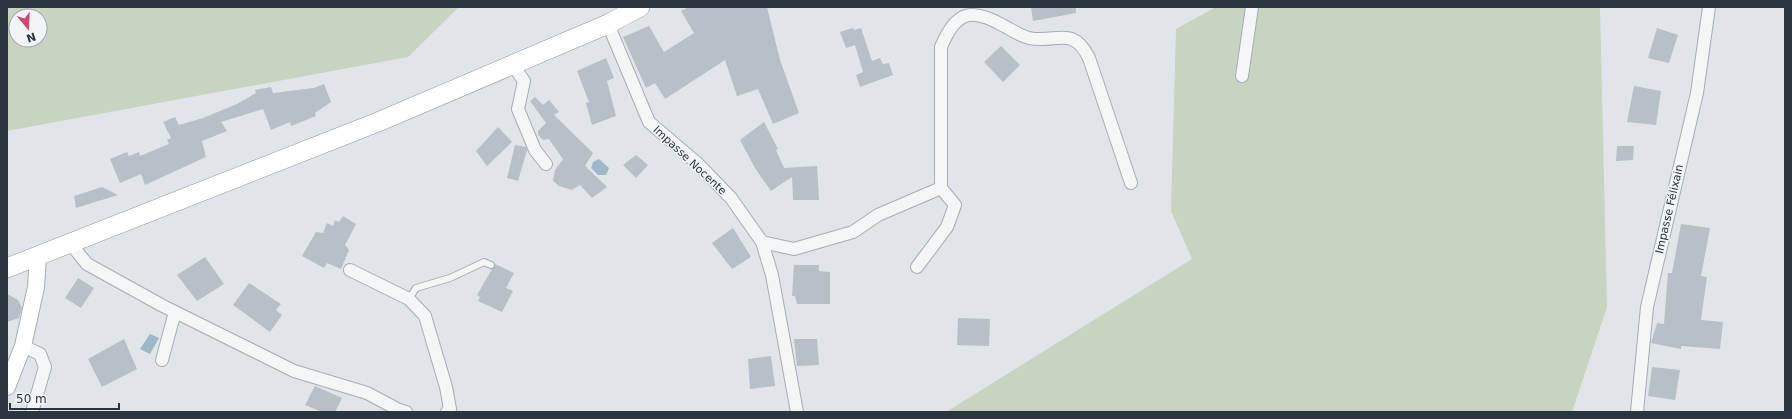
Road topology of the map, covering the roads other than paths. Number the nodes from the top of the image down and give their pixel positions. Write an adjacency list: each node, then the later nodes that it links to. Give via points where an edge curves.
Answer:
1 (640, 7): 4 (highway)
2 (1252, 7): 6 (street)
3 (1709, 7): 26 (street, Impasse Félixain, via 1697,92 1647,307)
4 (608, 24): 5 (highway); 10 (street, Impasse Nocente, via 649,122 697,163 731,198)
5 (512, 64): 7 (street, via 524,81 518,109 535,150); 11 (highway, via 378,122)
6 (1242, 76)
7 (546, 164)
8 (1131, 183): 9 (street, via 1083,46 1072,38 1030,38 993,19 974,14 959,18 949,28 941,47)
9 (941, 188): 10 (street, via 878,215 853,232 794,249); 14 (street, via 956,205 946,227)
10 (762, 242): 25 (street, Impasse Nocente, via 772,275)
11 (70, 243): 12 (highway); 18 (street, via 87,264)
12 (38, 256): 15 (highway); 19 (main road, via 36,287)
13 (491, 265): 17 (lane, via 484,262 450,278 416,288)
14 (917, 267)
15 (7, 268)
16 (350, 270): 17 (street)
17 (410, 299): 24 (street, via 425,316 446,387 450,409)
18 (174, 312): 20 (street); 22 (street, via 294,371 367,393)
19 (23, 346): 21 (main road); 23 (street, via 40,354 45,367)
20 (162, 360)
21 (7, 387)
22 (401, 411)
23 (32, 412)
24 (447, 412)
25 (797, 412)
26 (1637, 412)

